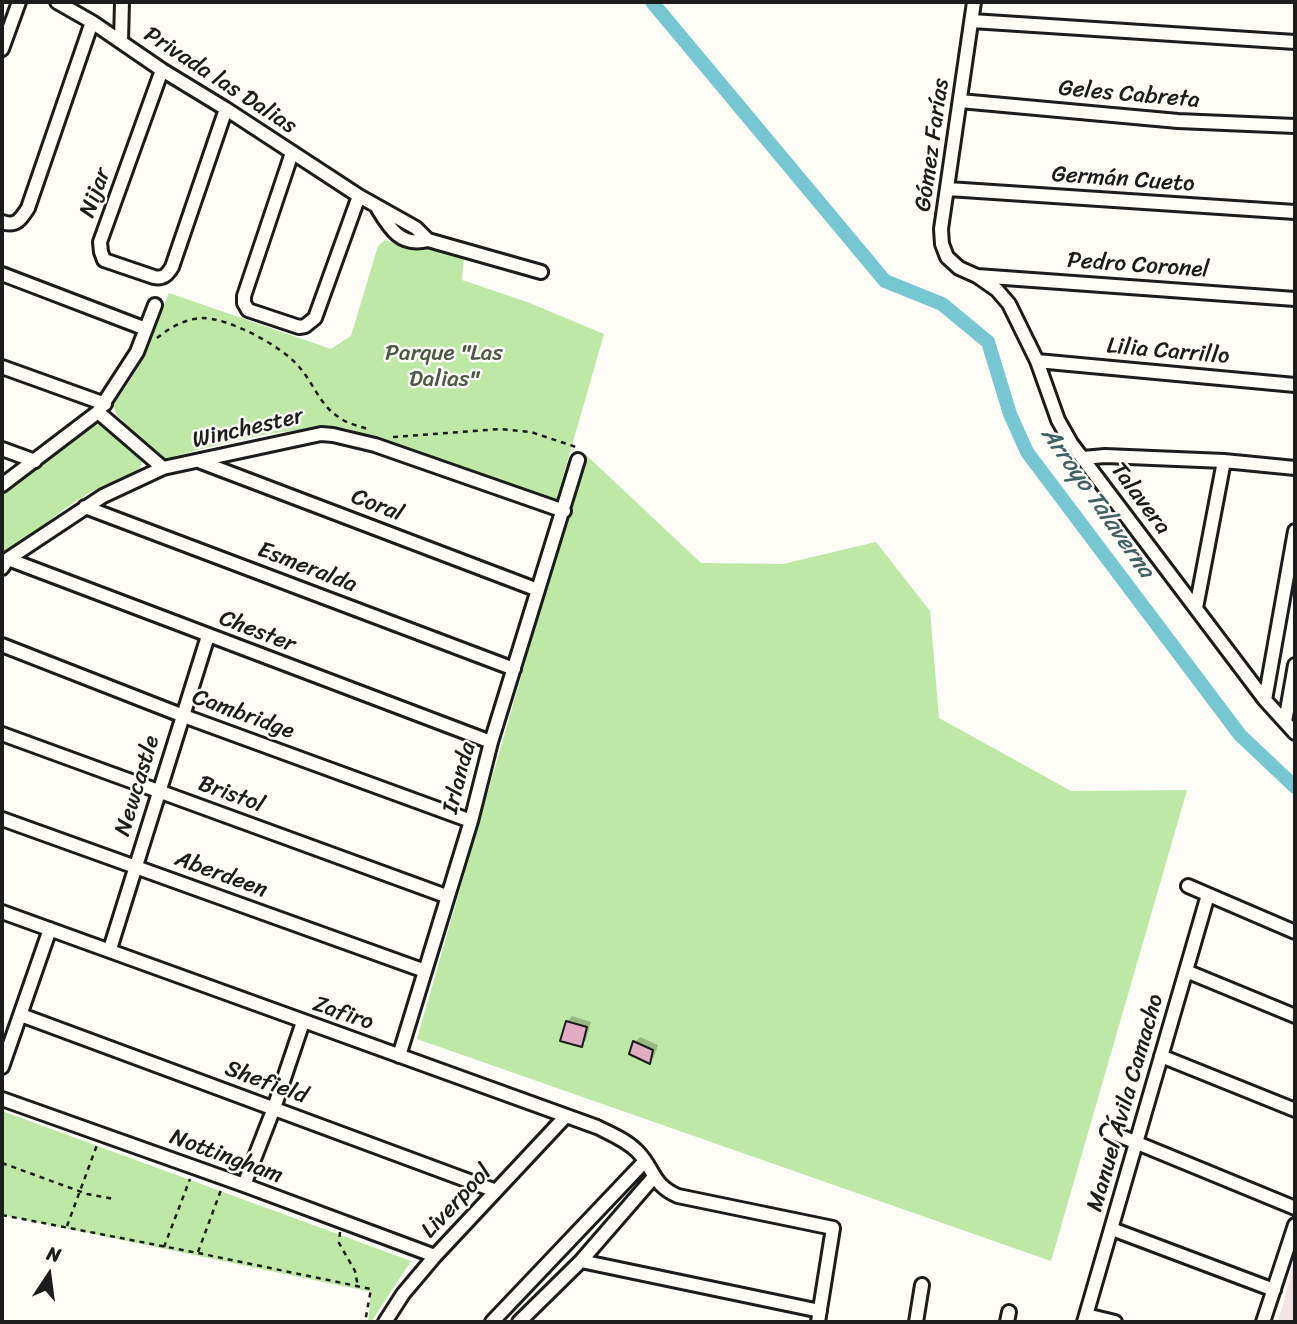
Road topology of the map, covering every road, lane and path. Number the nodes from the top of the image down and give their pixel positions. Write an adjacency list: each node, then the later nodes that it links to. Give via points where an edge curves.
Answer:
1 (19, 2): 9 (street)
2 (57, 2): 6 (street, Privada las Dalias)
3 (122, 2): 7 (street)
4 (974, 2): 5 (street, Gómez Farías)
5 (972, 21): 8 (street); 11 (street, Gómez Farías)
6 (92, 22): 7 (street, Privada las Dalias); 18 (street, via 28,208 14,224)
7 (121, 41): 10 (street, Privada las Dalias)
8 (1295, 43)
9 (2, 49)
10 (162, 70): 12 (street, Privada las Dalias); 12 (street, Nijar, via 100,242 104,260 154,277 167,275)
11 (960, 102): 13 (street, Geles Cabreta); 15 (street, Gómez Farías)
12 (226, 108): 14 (street, Privada las Dalias)
13 (1295, 126)
14 (292, 153): 16 (street, Privada las Dalias); 16 (street, via 244,296 248,310 299,327 315,318)
15 (948, 189): 17 (street, Germán Cueto); 21 (street, Gómez Farías, via 942,244 959,268)
16 (359, 196): 19 (street, via 416,228 428,240)
17 (1295, 212)
18 (2, 222)
19 (541, 272)
20 (2, 274): 24 (street)
21 (977, 276): 22 (street, Pedro Coronel); 26 (street, Talavera, via 1009,304)
22 (1295, 299)
23 (155, 305): 24 (street)
24 (146, 329): 29 (street)
25 (157, 337): 30 (path, via 172,327 204,318 257,335 302,369 321,401 340,418)
26 (1037, 361): 28 (street, Lilia Carrillo); 33 (street, Talavera, via 1058,420)
27 (2, 367): 29 (street)
28 (1295, 385)
29 (102, 408): 35 (street); 38 (street)
30 (376, 432)
31 (388, 437): 34 (path, via 478,430 531,432 577,448)
32 (2, 449): 35 (street)
33 (1083, 458): 36 (street); 46 (street, Talavera)
34 (579, 460): 42 (street, Irlanda)
35 (34, 461): 40 (street)
36 (1224, 461): 39 (street); 46 (street)
37 (201, 462): 38 (street, Winchester); 42 (street, Winchester, via 305,436 333,435 375,445); 45 (street, Coral)
38 (163, 468): 41 (street, Winchester)
39 (1295, 468)
40 (2, 485)
41 (85, 507): 44 (street, Winchester); 49 (street, Esmeralda)
42 (564, 511): 45 (street, Irlanda)
43 (1295, 531): 51 (street)
44 (5, 564): 47 (street, Chester)
45 (538, 590): 49 (street, Irlanda)
46 (1196, 608): 51 (street, Talavera)
47 (208, 636): 52 (street, Newcastle); 56 (street, Chester)
48 (2, 646): 52 (street, Cambridge)
49 (514, 669): 56 (street, Irlanda)
50 (1295, 671): 53 (street)
51 (1265, 701): 53 (street, Talavera)
52 (181, 715): 57 (street, Newcastle); 59 (street, Cambridge)
53 (1285, 722): 54 (street, Talavera)
54 (1295, 733)
55 (2, 734): 57 (street, Bristol)
56 (491, 742): 59 (street, Irlanda)
57 (160, 792): 60 (street, Newcastle); 63 (street, Bristol)
58 (2, 819): 60 (street, Aberdeen)
59 (471, 821): 63 (street, Irlanda)
60 (135, 867): 67 (street, Newcastle); 68 (street, Aberdeen)
61 (1188, 886): 62 (street)
62 (1208, 895): 66 (street); 69 (street, Manuel Ávila Camacho)
63 (446, 896): 68 (street, Irlanda)
64 (2, 912): 65 (street, Zafiro)
65 (50, 929): 67 (street, Zafiro); 70 (street)
66 (1295, 932)
67 (110, 949): 72 (street, Zafiro)
68 (425, 971): 73 (street, Irlanda)
69 (1186, 971): 71 (street); 74 (street, Manuel Ávila Camacho)
70 (21, 1015): 75 (street); 77 (street, Shefield)
71 (1295, 1016)
72 (303, 1022): 73 (street, Zafiro); 77 (street)
73 (399, 1056): 79 (street, Zafiro)
74 (1161, 1056): 78 (street); 81 (street, Manuel Ávila Camacho)
75 (2, 1067)
76 (2, 1099): 87 (street, Nottingham)
77 (274, 1108): 87 (street); 90 (street, Shefield)
78 (1295, 1110)
79 (566, 1116): 83 (street, Zafiro, via 619,1138); 90 (street, Liverpool)
80 (1108, 1131): 81 (street)
81 (1136, 1141): 92 (street); 96 (street, Manuel Ávila Camacho)
82 (98, 1142): 89 (path)
83 (645, 1161): 86 (street, Zafiro); 109 (street)
84 (2, 1163): 89 (path)
85 (191, 1176): 98 (path)
86 (653, 1178): 101 (street); 105 (street, via 678,1196 833,1228)
87 (244, 1185): 100 (street, Nottingham)
88 (222, 1186): 99 (path)
89 (79, 1191): 91 (path); 95 (path)
90 (496, 1191): 100 (street, Liverpool)
91 (114, 1199)
92 (1295, 1208)
93 (2, 1215): 95 (path)
94 (1295, 1225): 104 (street)
95 (67, 1226): 98 (path)
96 (1112, 1229): 104 (street); 106 (street, Manuel Ávila Camacho)
97 (341, 1230): 103 (path, via 339,1243 355,1271)
98 (164, 1247): 99 (path)
99 (198, 1253): 103 (path)
100 (435, 1256): 108 (street, Liverpool)
101 (580, 1261): 105 (street); 110 (street)
102 (922, 1285): 111 (street)
103 (358, 1287): 107 (path, via 371,1289)
104 (1274, 1290): 113 (street)
105 (819, 1317)
106 (1085, 1319): 112 (street)
107 (365, 1322)
108 (385, 1322)
109 (492, 1322)
110 (519, 1322)
111 (916, 1322)
112 (1115, 1322)
113 (1263, 1322)

